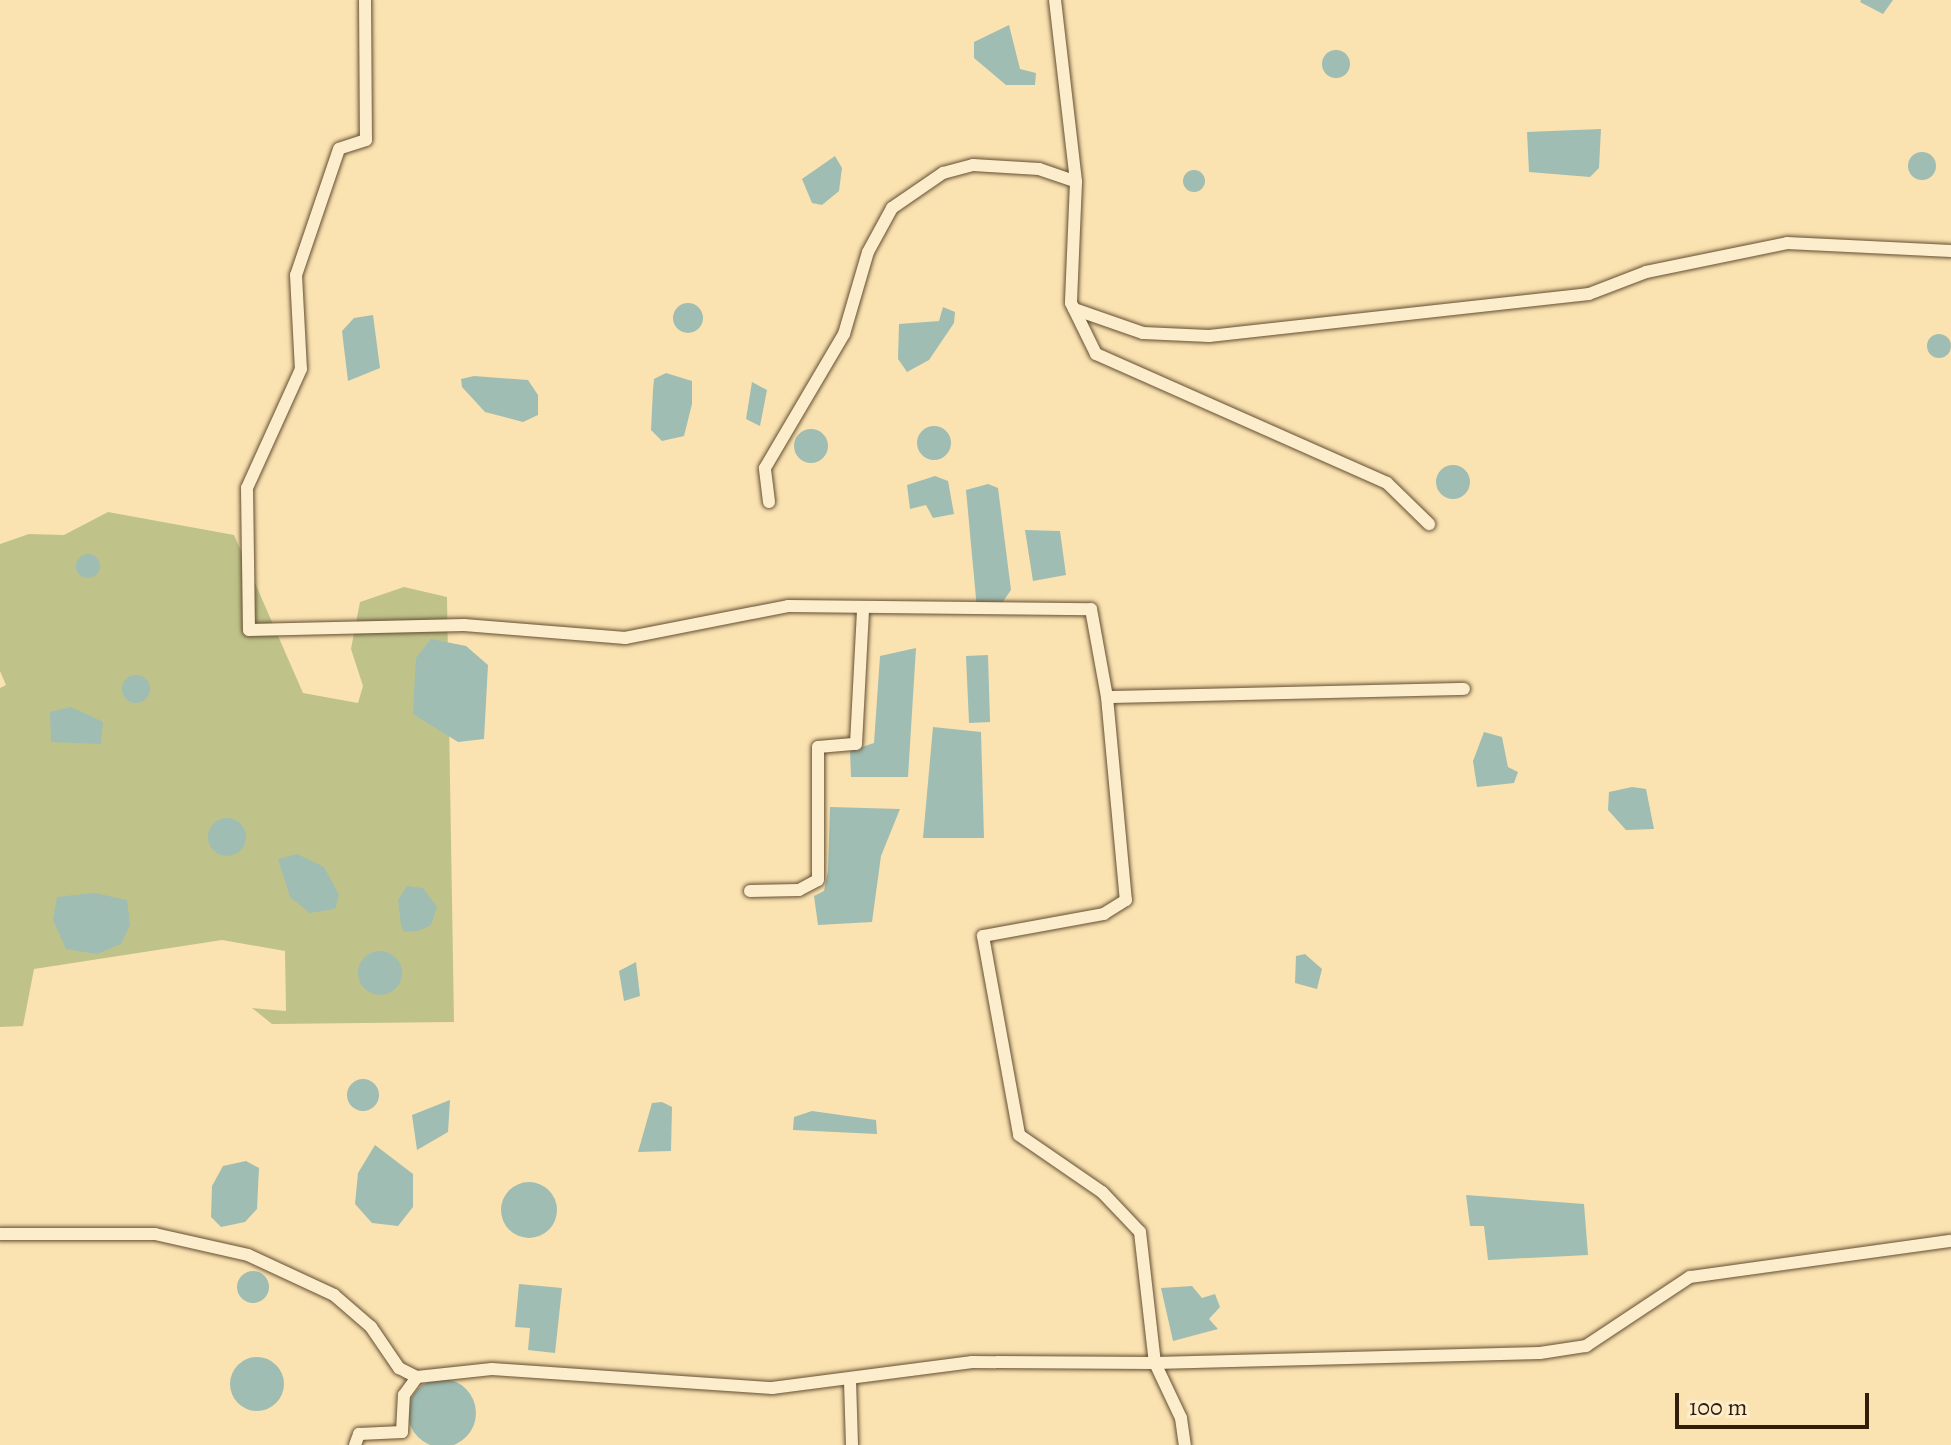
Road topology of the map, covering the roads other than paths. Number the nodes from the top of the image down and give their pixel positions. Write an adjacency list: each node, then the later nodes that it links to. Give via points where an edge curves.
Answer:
1 (365, 0): 8 (street, via 366,140 339,149 334,163 296,275 301,369 247,488 249,630 464,625 625,638 788,606)
2 (1055, 0): 3 (street)
3 (1076, 182): 5 (street); 6 (street, via 1039,169 973,165 943,173 892,208 868,252 844,334 765,468)
4 (1951, 251): 5 (street, via 1787,243 1646,272 1589,294 1209,336 1143,333)
5 (1074, 309): 7 (street, via 1096,354 1387,483)
6 (769, 502)
7 (1429, 524)
8 (863, 609): 10 (street, via 1091,609); 11 (street, via 856,744 818,747 818,880 799,890)
9 (1464, 689): 10 (street)
10 (1107, 697): 14 (street, via 1126,900 1104,914 983,936 1019,1135 1102,1192 1140,1232)
11 (750, 891)
12 (0, 1234): 15 (street, via 155,1234 248,1255 334,1295 371,1327 399,1368)
13 (1951, 1241): 14 (street, via 1690,1277 1586,1346 1540,1353)
14 (1155, 1363): 16 (street, via 972,1362); 19 (street, via 1181,1418)
15 (417, 1377): 16 (street, via 492,1369 772,1388); 17 (street, via 404,1395 402,1432 359,1434)
16 (850, 1381): 18 (street)
17 (355, 1445)
18 (852, 1445)
19 (1185, 1445)

